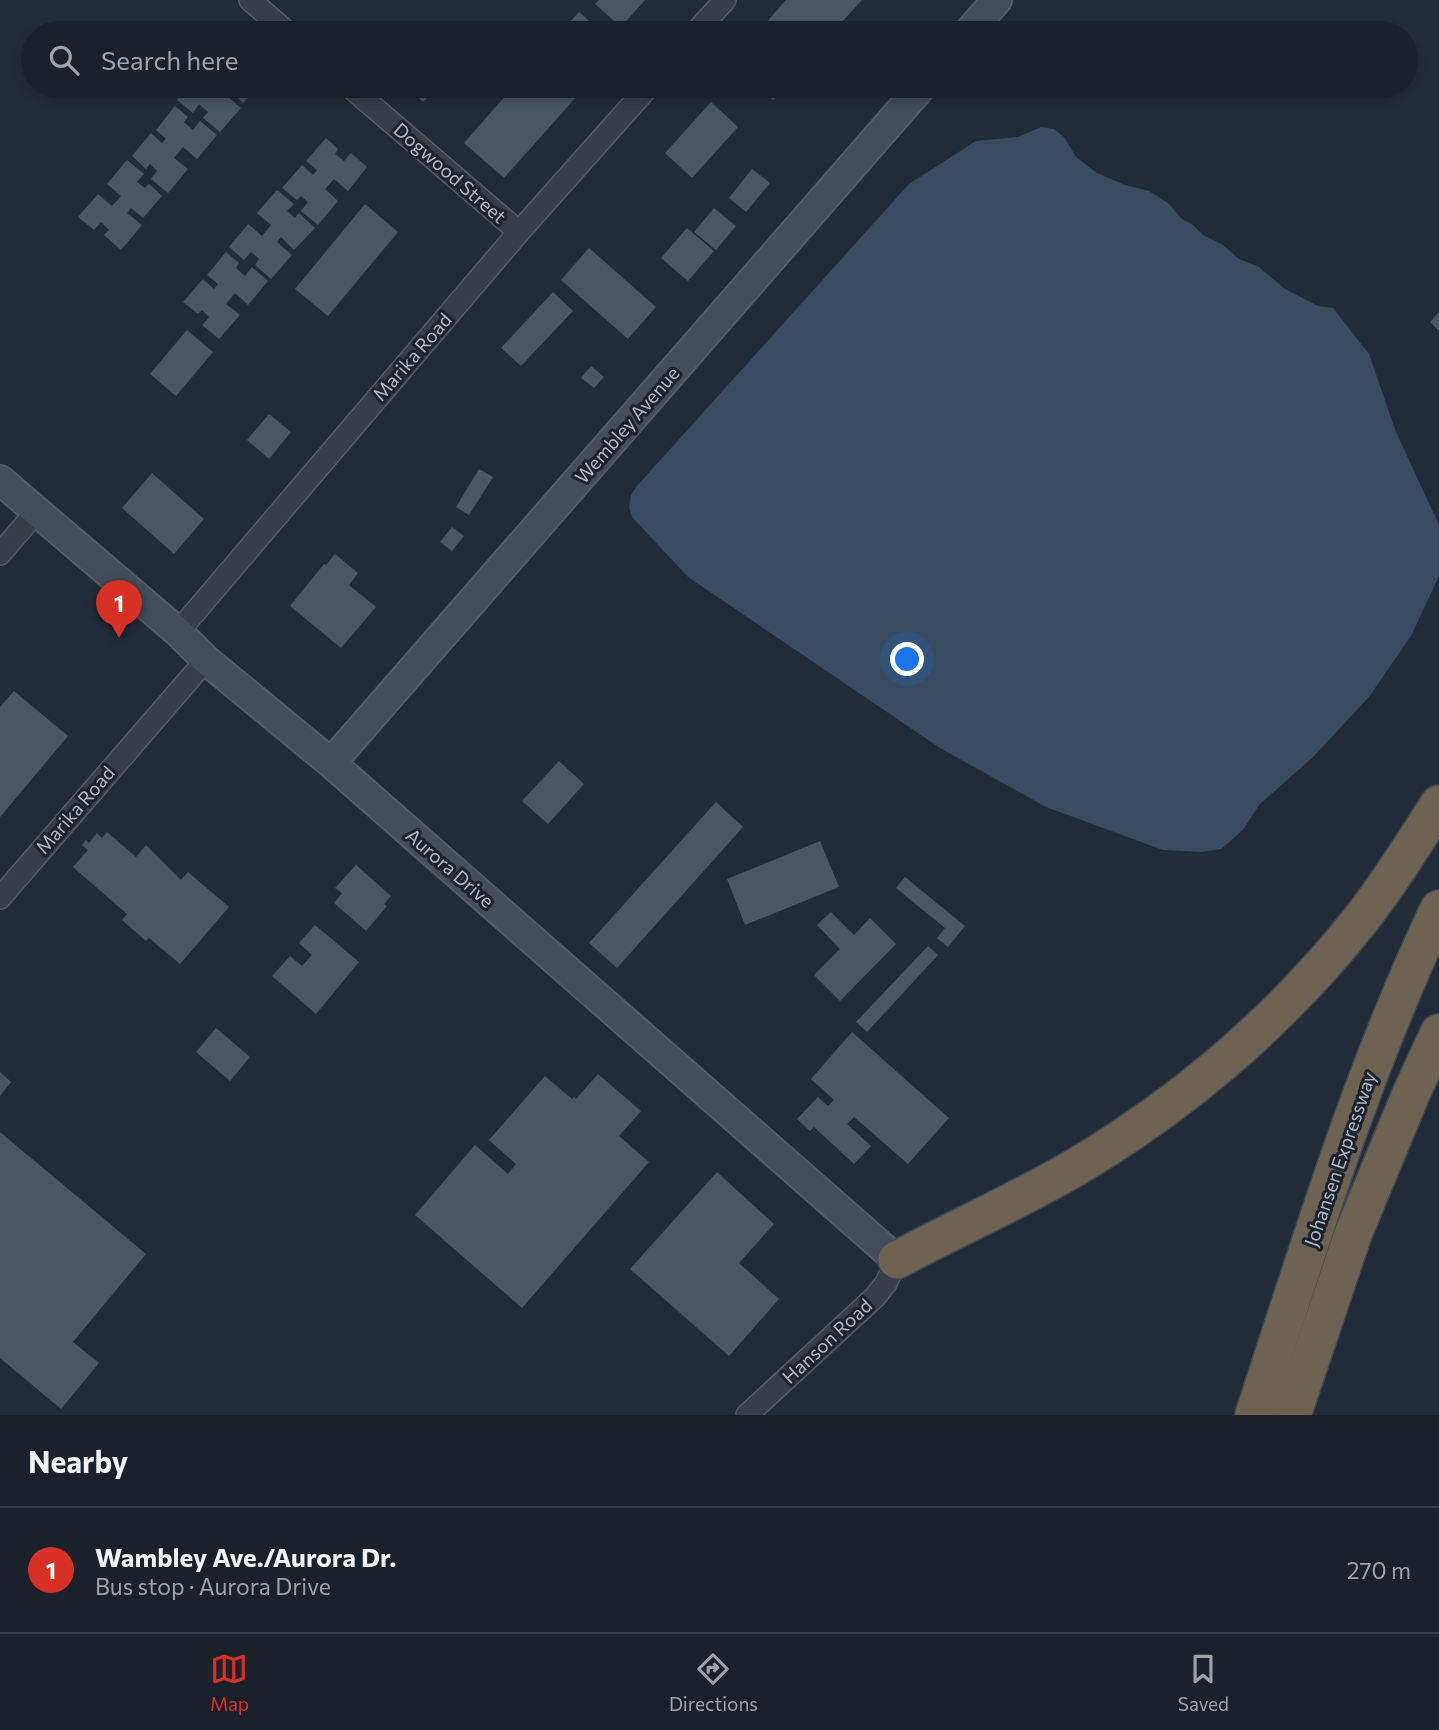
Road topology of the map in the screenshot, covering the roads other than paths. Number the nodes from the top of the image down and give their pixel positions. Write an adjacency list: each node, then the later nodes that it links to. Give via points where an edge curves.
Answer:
1 (250, 0): 4 (street)
2 (725, 0): 5 (street)
3 (997, 0): 6 (street)
4 (274, 21)
5 (706, 21)
6 (979, 21)
7 (363, 98): 10 (street, Dogwood Street)
8 (638, 98): 10 (street, Marika Road)
9 (912, 98): 16 (street, Wembley Avenue)
10 (519, 232): 14 (street, Marika Road)
11 (0, 480): 12 (street, Aurora Drive)
12 (37, 511): 13 (street); 14 (street, Aurora Drive)
13 (0, 554)
14 (178, 632): 15 (street, Aurora Drive)
15 (206, 660): 16 (street, Aurora Drive); 18 (street, Marika Road)
16 (331, 763): 21 (street, Aurora Drive)
17 (1439, 804): 21 (highway, via 1355,926 1260,1031 1209,1074 1076,1167)
18 (0, 898)
19 (1439, 909): 23 (highway, Johansen Expressway, via 1377,1053)
20 (1439, 1032): 24 (highway, Johansen Expressway, via 1353,1234)
21 (897, 1260): 22 (street, Hanson Road, via 875,1297)
22 (747, 1415)
23 (1254, 1415)
24 (1292, 1415)

